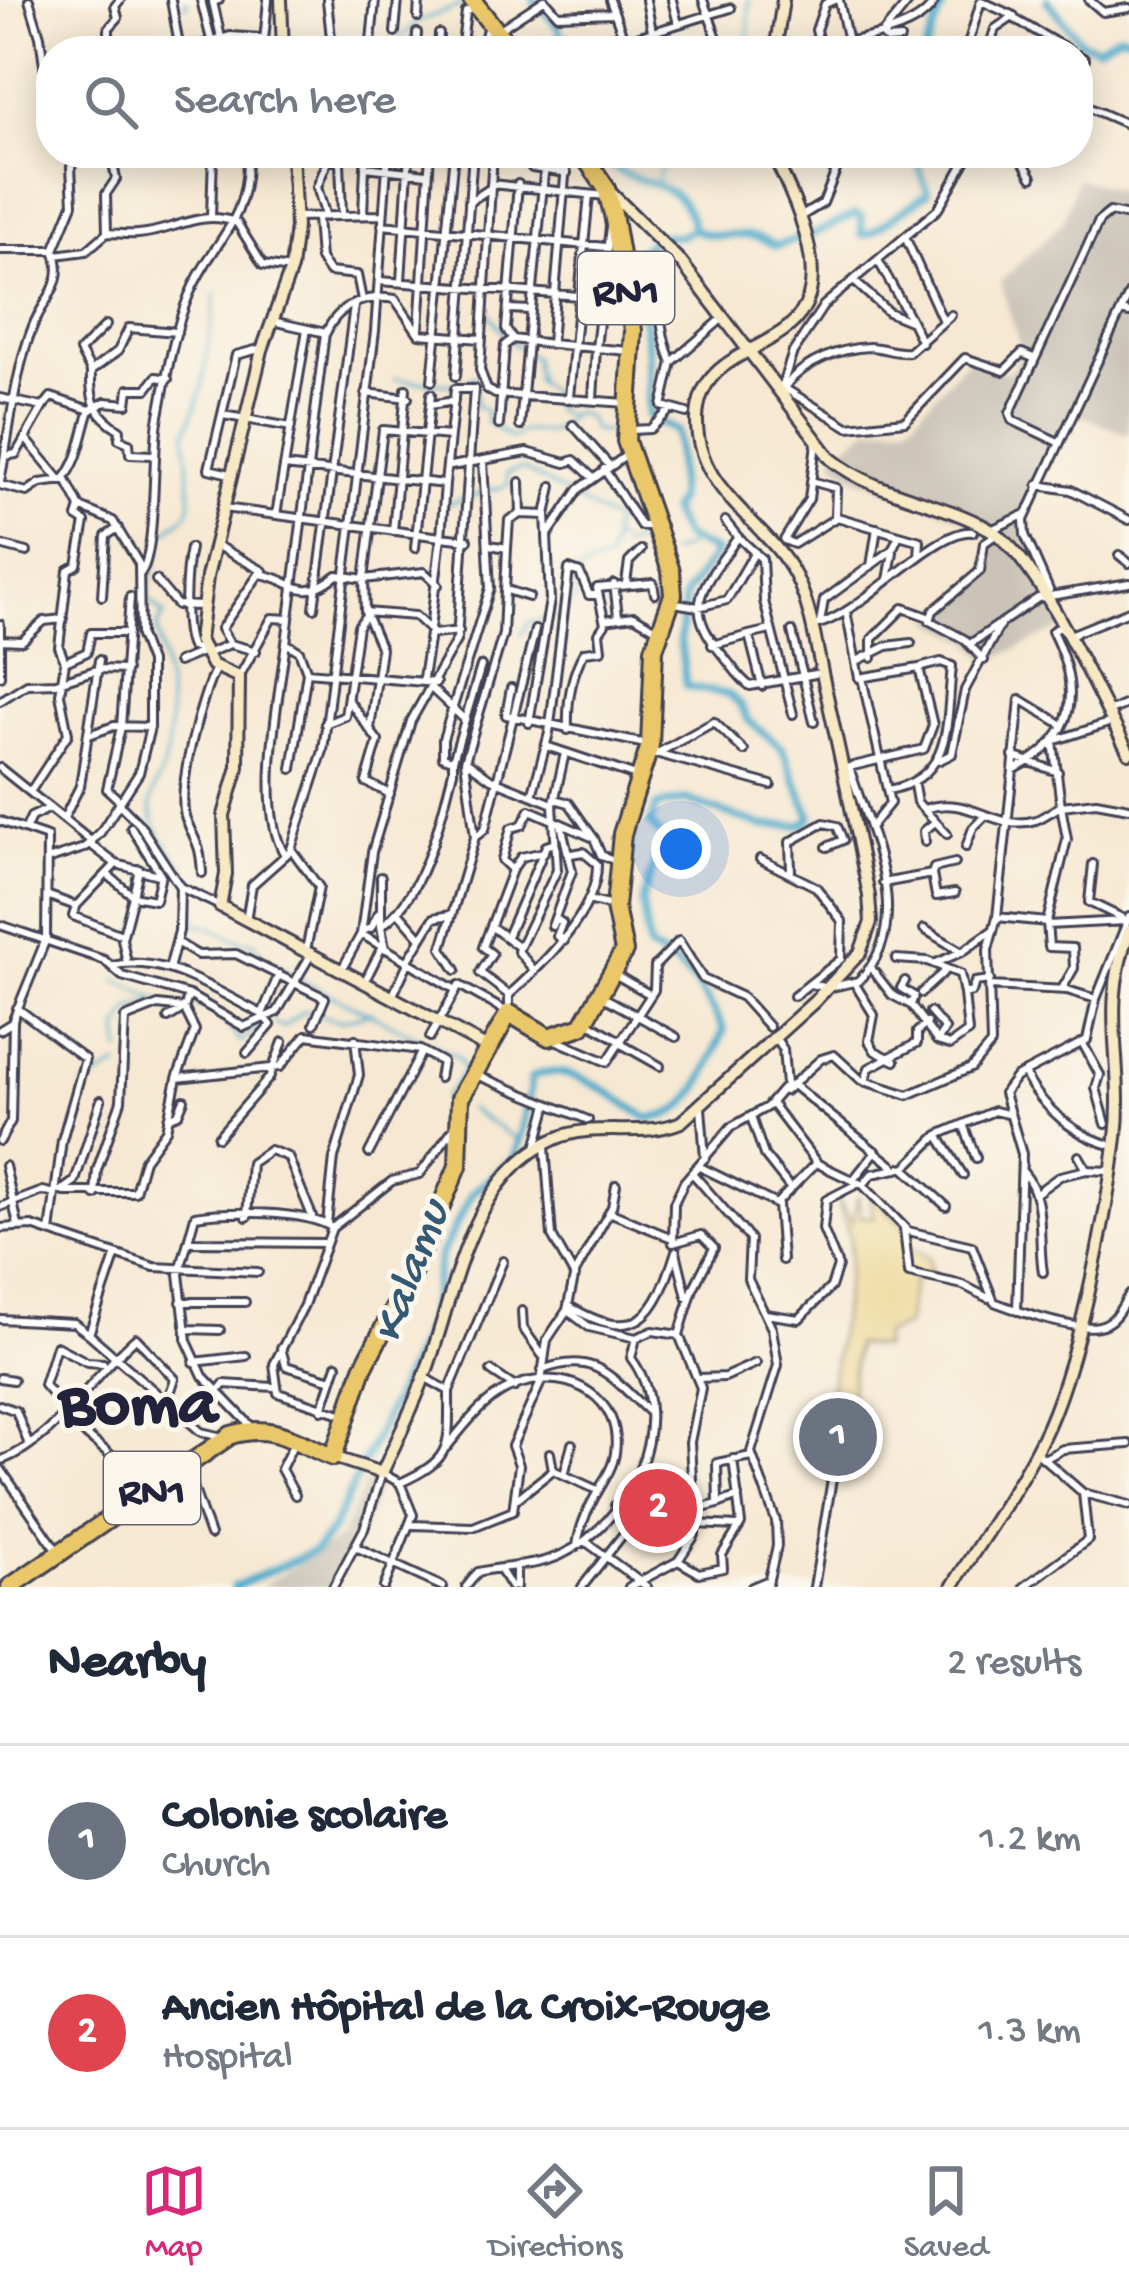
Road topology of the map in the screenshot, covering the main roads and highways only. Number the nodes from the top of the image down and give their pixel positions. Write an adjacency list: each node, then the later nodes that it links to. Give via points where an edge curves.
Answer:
1 (474, 3): 2 (highway)
2 (499, 36)
3 (590, 168): 4 (highway, RN1, via 615,226 633,351 628,438 673,602 658,630 651,750 619,861 615,907 624,951 577,1030 549,1037 509,1004 459,1112 458,1166 331,1452 253,1430 217,1439)
4 (9, 1587)

